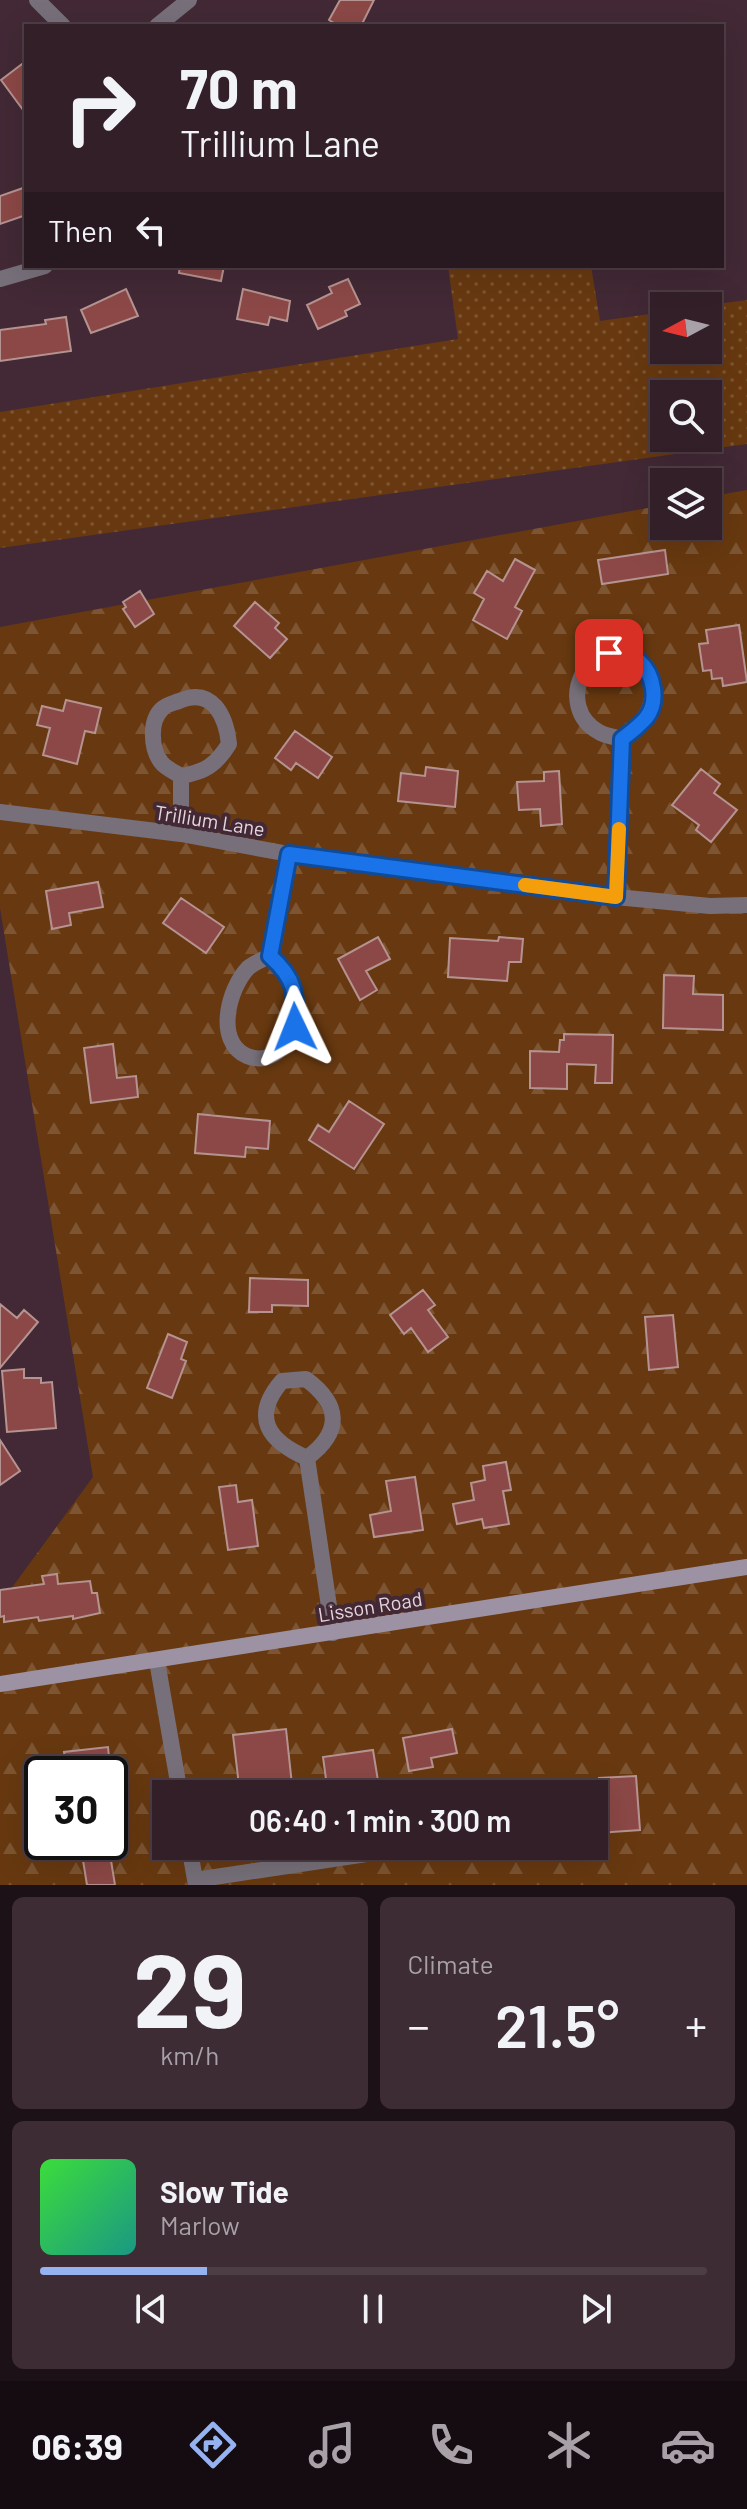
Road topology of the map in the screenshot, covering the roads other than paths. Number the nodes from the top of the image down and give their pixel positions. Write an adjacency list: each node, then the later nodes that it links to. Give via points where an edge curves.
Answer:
1 (37, 0): 3 (street)
2 (189, 0): 4 (street)
3 (61, 24)
4 (159, 24)
5 (38, 268): 6 (street)
6 (0, 279)
7 (622, 739): 7 (street, via 598,732 583,718 576,698 579,676 593,660 609,653 638,660 651,677 654,696 648,716); 12 (street)
8 (181, 776): 8 (street, via 161,763 152,742 155,723 162,709 200,696 215,705 226,722 229,744 203,772); 10 (street)
9 (0, 812): 10 (street, Trillium Lane)
10 (181, 834): 11 (street, Trillium Lane)
11 (289, 854): 12 (street, Trillium Lane); 14 (street)
12 (616, 897): 13 (street, Trillium Lane)
13 (747, 905)
14 (270, 956): 14 (street, via 287,971 296,995 295,1027 284,1048 267,1057 247,1056 228,1031 230,996 249,968)
15 (307, 1458): 15 (street, via 285,1448 266,1418 269,1397 282,1381 306,1379 333,1406 324,1445); 17 (street)
16 (747, 1567): 17 (street, Lisson Road)
17 (333, 1633): 18 (street, Lisson Road)
18 (157, 1661): 19 (street, Lisson Road); 20 (street)
19 (0, 1684)
20 (178, 1780)
21 (191, 1860): 23 (street)
22 (334, 1860): 23 (street)
23 (195, 1883)

